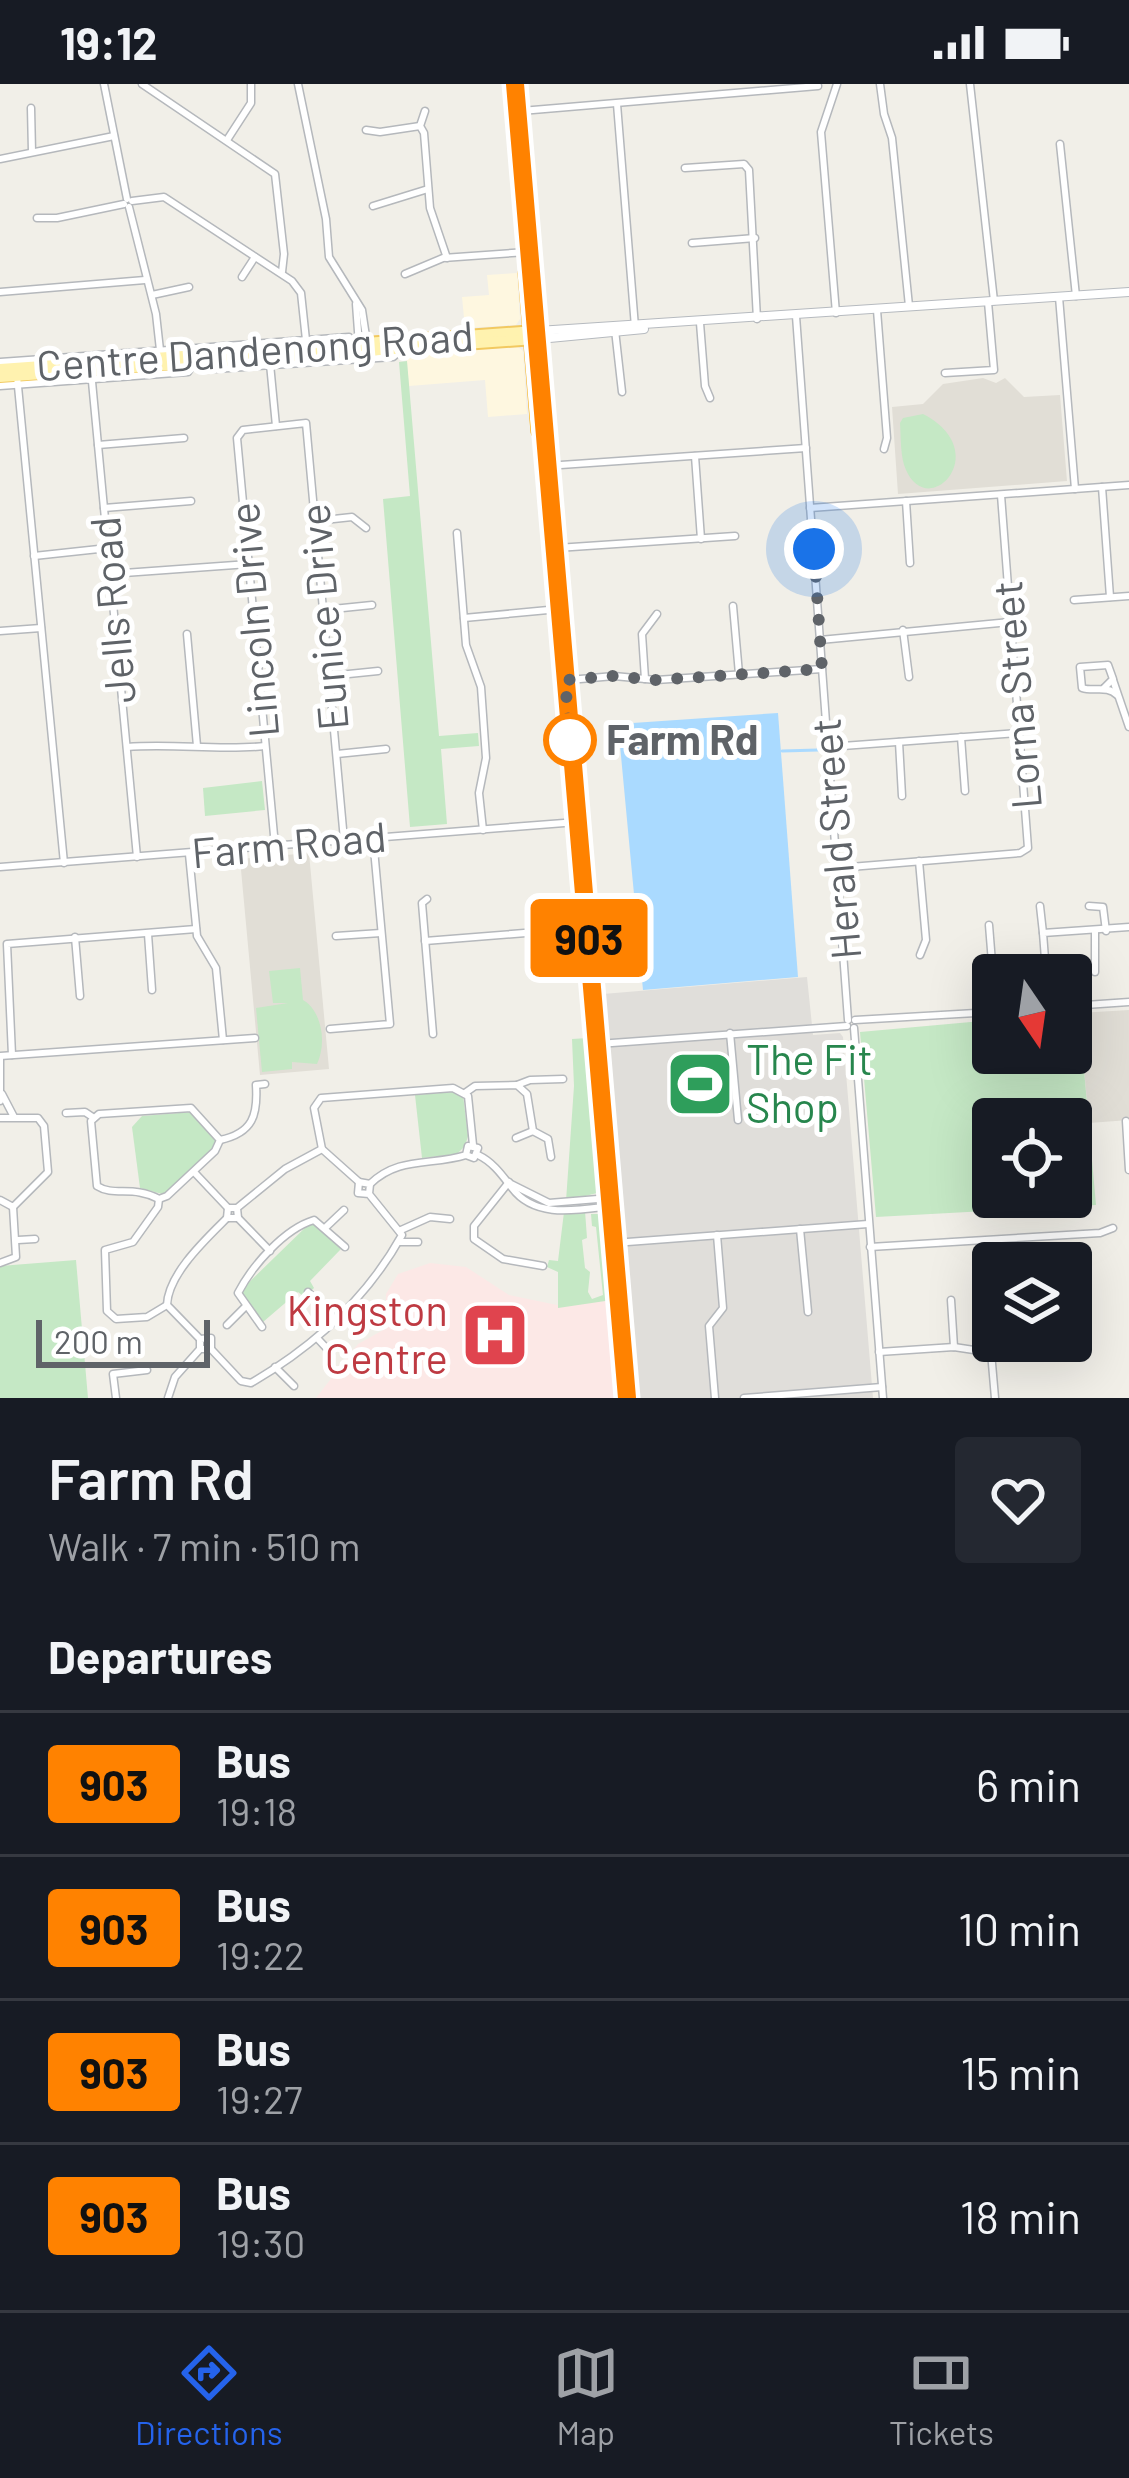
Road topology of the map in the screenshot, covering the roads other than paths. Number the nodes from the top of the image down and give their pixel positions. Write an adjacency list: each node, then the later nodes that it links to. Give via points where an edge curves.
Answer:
1 (142, 84): 20 (street)
2 (251, 84): 20 (street, via 251,103)
3 (298, 84): 54 (street, via 330,262 356,300)
4 (515, 84): 16 (highway)
5 (683, 84): 12 (street)
6 (840, 84): 47 (street, via 821,128)
7 (880, 84): 45 (street)
8 (970, 84): 44 (street)
9 (105, 85): 19 (street)
10 (818, 86): 11 (street)
11 (765, 87): 12 (street)
12 (685, 98): 13 (street)
13 (617, 104): 16 (street); 51 (street)
14 (31, 108): 22 (street)
15 (425, 111): 17 (street)
16 (517, 111): 31 (highway)
17 (420, 126): 18 (street); 25 (street)
18 (366, 130)
19 (115, 136): 22 (street); 26 (street)
20 (227, 140): 34 (street, via 277,176 284,262)
21 (1060, 144): 42 (street)
22 (32, 152): 23 (street)
23 (0, 159)
24 (685, 168): 29 (street, via 747,166)
25 (428, 189): 27 (street); 33 (street)
26 (128, 203): 28 (street); 32 (street, via 164,197); 37 (street)
27 (373, 206)
28 (37, 218)
29 (755, 238): 30 (street); 49 (street)
30 (692, 243)
31 (527, 252): 33 (street); 53 (highway)
32 (255, 257): 34 (street); 36 (street)
33 (447, 258): 35 (street)
34 (278, 272): 55 (street, via 301,293)
35 (405, 274)
36 (242, 277)
37 (145, 280): 39 (street); 41 (street)
38 (189, 287): 41 (street)
39 (0, 292)
40 (1129, 292): 42 (main road, Centre Dandenong Road)
41 (151, 296): 58 (street)
42 (1076, 296): 43 (main road, Centre Dandenong Road)
43 (1059, 297): 44 (main road, Centre Dandenong Road); 76 (street)
44 (991, 302): 45 (main road, Centre Dandenong Road); 62 (street, via 994,370)
45 (910, 308): 46 (main road, Centre Dandenong Road)
46 (877, 310): 47 (main road, Centre Dandenong Road); 71 (street)
47 (836, 313): 48 (main road, Centre Dandenong Road)
48 (796, 316): 49 (main road, Centre Dandenong Road); 70 (street, Herald Street)
49 (757, 319): 50 (main road, Centre Dandenong Road)
50 (700, 322): 51 (main road, Centre Dandenong Road); 66 (street)
51 (635, 328): 52 (main road, Centre Dandenong Road)
52 (615, 330): 53 (main road, Centre Dandenong Road); 65 (street)
53 (534, 335): 54 (main road, Centre Dandenong Road); 56 (main road, Centre Dandenong Road); 73 (highway)
54 (361, 344): 55 (main road, Centre Dandenong Road); 56 (main road, Centre Dandenong Road)
55 (306, 347): 57 (main road, Centre Dandenong Road); 58 (street, Centre Dandenong Road)
56 (402, 347): 57 (street, Centre Dandenong Road, via 389,356)
57 (270, 357): 58 (main road, Centre Dandenong Road); 59 (main road, Centre Dandenong Road); 67 (street)
58 (160, 358): 59 (main road, Centre Dandenong Road); 60 (street, Centre Dandenong Road); 61 (main road, Centre Dandenong Road)
59 (194, 363): 61 (street, Centre Dandenong Road, via 188,371)
60 (0, 369): 63 (main road, Centre Dandenong Road)
61 (91, 370): 63 (main road, Centre Dandenong Road); 69 (street, Jells Road)
62 (945, 373)
63 (18, 376): 64 (street, Centre Dandenong Road); 89 (street)
64 (0, 386)
65 (622, 392)
66 (710, 398)
67 (276, 426): 82 (street, Eunice Drive, via 306,424); 91 (street, Lincoln Drive, via 237,434)
68 (184, 438): 69 (street)
69 (98, 445): 80 (street, Jells Road)
70 (806, 448): 72 (street); 81 (street, Herald Street)
71 (884, 449)
72 (695, 456): 73 (street); 86 (street)
73 (546, 466): 88 (highway)
74 (1129, 485): 75 (street)
75 (1102, 487): 76 (street); 94 (street)
76 (1075, 489): 77 (street)
77 (1001, 495): 79 (street); 102 (street, Lorna Street)
78 (190, 501): 80 (street)
79 (906, 502): 81 (street); 90 (street)
80 (104, 508): 87 (street, Jells Road)
81 (811, 508): 107 (street, Herald Street)
82 (315, 521): 83 (street, via 352,517); 98 (street, Eunice Drive)
83 (366, 528)
84 (457, 533): 101 (street)
85 (735, 536): 86 (street)
86 (701, 538): 88 (street)
87 (108, 548): 89 (street); 92 (street, Jells Road)
88 (554, 548): 99 (highway)
89 (34, 556): 103 (street)
90 (910, 563)
91 (248, 564): 92 (street); 123 (street, Lincoln Drive)
92 (110, 574): 124 (street, Jells Road)
93 (1129, 596): 94 (street)
94 (1110, 597): 95 (street)
95 (1074, 600)
96 (372, 605): 98 (street)
97 (733, 606): 110 (street)
98 (323, 610): 111 (street, Eunice Drive)
99 (559, 610): 101 (street); 115 (highway)
100 (657, 614): 113 (street, via 641,634)
101 (464, 618): 131 (street, via 484,721)
102 (1010, 622): 104 (street); 119 (street, Lorna Street)
103 (41, 628): 105 (street); 138 (street)
104 (902, 630): 107 (street); 112 (street)
105 (0, 631)
106 (187, 634): 122 (street)
107 (820, 640): 108 (street, Herald Street)
108 (822, 669): 110 (street); 125 (street, Herald Street)
109 (378, 671): 111 (street)
110 (739, 674): 113 (street)
111 (329, 676): 127 (street, Eunice Drive)
112 (910, 677)
113 (645, 679): 115 (street)
114 (1113, 679): 116 (street); 116 (street, via 1107,664 1080,667 1082,688); 117 (street)
115 (565, 680): 130 (highway)
116 (1103, 689): 117 (street)
117 (1117, 694): 118 (street)
118 (1129, 727)
119 (1019, 733): 120 (street); 137 (street, Lorna Street, via 1027,850)
120 (961, 737): 121 (street); 128 (street)
121 (899, 742): 125 (street); 129 (street)
122 (197, 746): 123 (street); 124 (street)
123 (265, 746): 134 (street, Lincoln Drive)
124 (127, 747): 136 (street, Jells Road)
125 (829, 747): 140 (street, Herald Street)
126 (386, 749): 127 (street)
127 (337, 754): 133 (street, Eunice Drive)
128 (964, 790)
129 (902, 796)
130 (578, 822): 131 (street, Farm Road); 146 (highway)
131 (482, 830): 132 (street, Farm Road)
132 (373, 838): 133 (street, Farm Road); 151 (street)
133 (344, 841): 134 (street, Farm Road)
134 (275, 846): 135 (street, Farm Road)
135 (189, 854): 136 (street, Farm Road); 147 (street)
136 (137, 857): 138 (street, Farm Road)
137 (919, 861): 140 (street, Lorna Street); 159 (street, via 926,940)
138 (64, 862): 139 (street, Farm Road)
139 (0, 867)
140 (838, 868): 166 (street, Herald Street)
141 (427, 899): 155 (street)
142 (1040, 906): 152 (street)
143 (1089, 906): 148 (street, via 1103,907)
144 (989, 925): 157 (street)
145 (1129, 927): 148 (street)
146 (588, 928): 155 (street); 172 (highway)
147 (196, 929): 149 (street); 171 (street, via 216,968)
148 (1106, 931): 150 (street)
149 (148, 932): 154 (street); 161 (street)
150 (1095, 932): 152 (street); 160 (street)
151 (381, 933): 153 (street); 167 (street, via 390,1024)
152 (1043, 933): 158 (street)
153 (336, 936)
154 (75, 938): 156 (street); 162 (street)
155 (424, 941): 169 (street)
156 (4, 943): 173 (street)
157 (991, 954)
158 (1045, 954)
159 (920, 955)
160 (1095, 972)
161 (152, 990)
162 (80, 996)
163 (1129, 1002): 164 (street)
164 (1092, 1005)
165 (972, 1014): 166 (street)
166 (851, 1024): 168 (street); 209 (street, Herald Street)
167 (330, 1029)
168 (730, 1033): 172 (street); 184 (street)
169 (433, 1034)
170 (255, 1038): 171 (street)
171 (223, 1040): 173 (street)
172 (598, 1044): 202 (highway)
173 (12, 1055): 174 (street)
174 (0, 1057): 179 (street)
175 (562, 1079): 177 (street)
176 (259, 1083): 188 (street, via 254,1119)
177 (517, 1085): 178 (street); 186 (street, via 527,1094)
178 (465, 1093): 189 (street); 190 (street, via 322,1098 314,1108)
179 (1, 1097): 181 (street)
180 (66, 1113): 183 (street)
181 (14, 1117): 182 (street); 203 (street, via 44,1126 48,1172)
182 (0, 1118)
183 (94, 1118): 188 (street, via 191,1108); 200 (street, via 97,1186)
184 (738, 1120)
185 (1126, 1121): 194 (street)
186 (533, 1131): 187 (street); 193 (street, via 548,1138)
187 (516, 1138)
188 (220, 1140): 195 (street)
189 (473, 1145): 191 (street); 192 (street)
190 (322, 1149): 196 (street); 204 (street)
191 (466, 1155): 192 (street); 198 (street, via 402,1163)
192 (478, 1155): 197 (street)
193 (550, 1157)
194 (1129, 1168)
195 (194, 1172): 200 (street); 204 (street)
196 (359, 1182): 198 (street); 199 (street, via 358,1193)
197 (510, 1183): 202 (street, via 554,1204); 224 (street, via 474,1226 474,1239 503,1259)
198 (370, 1184): 199 (street)
199 (369, 1194): 213 (street)
200 (159, 1198): 227 (street, via 133,1242 105,1250 106,1311 116,1319 147,1317)
201 (0, 1200): 203 (street)
202 (610, 1202): 219 (highway)
203 (13, 1207): 216 (street)
204 (232, 1208): 206 (street); 207 (street)
205 (344, 1210): 210 (street)
206 (227, 1218): 207 (street); 227 (street, via 187,1264)
207 (238, 1218): 222 (street)
208 (450, 1219): 213 (street, via 430,1217)
209 (868, 1224): 212 (street); 221 (street, Herald Street)
210 (326, 1228): 220 (street); 222 (street, via 309,1221)
211 (1113, 1228): 221 (street)
212 (800, 1229): 214 (street); 230 (street)
213 (401, 1230): 217 (street)
214 (717, 1235): 219 (street); 251 (street, via 723,1308 709,1326)
215 (35, 1239): 216 (street)
216 (18, 1240): 223 (street, via 16,1258)
217 (399, 1242): 218 (street); 229 (street)
218 (418, 1242)
219 (614, 1243): 250 (highway)
220 (345, 1247)
221 (870, 1247): 241 (street, Herald Street)
222 (270, 1251): 228 (street, via 238,1289)
223 (0, 1263)
224 (543, 1265)
225 (308, 1292): 231 (street)
226 (951, 1300): 237 (street)
227 (167, 1305): 236 (street)
228 (245, 1307): 233 (street); 234 (street)
229 (349, 1308): 231 (street); 232 (street)
230 (808, 1312)
231 (334, 1318): 235 (street)
232 (362, 1320)
233 (227, 1325)
234 (262, 1327)
235 (317, 1338): 242 (street); 244 (street)
236 (200, 1339): 238 (street); 239 (street, via 211,1338)
237 (954, 1347): 240 (street); 241 (street)
238 (200, 1349): 239 (street); 249 (street, via 175,1376)
239 (211, 1349): 244 (street, via 247,1383)
240 (972, 1349)
241 (879, 1352): 247 (street, Herald Street)
242 (331, 1353)
243 (993, 1362): 254 (street)
244 (274, 1367): 246 (street)
245 (147, 1370): 248 (street, via 113,1374)
246 (294, 1386)
247 (882, 1388): 252 (street); 253 (street, Herald Street)
248 (116, 1398)
249 (169, 1398)
250 (627, 1398)
251 (715, 1398)
252 (744, 1398)
253 (883, 1398)
254 (995, 1398)

